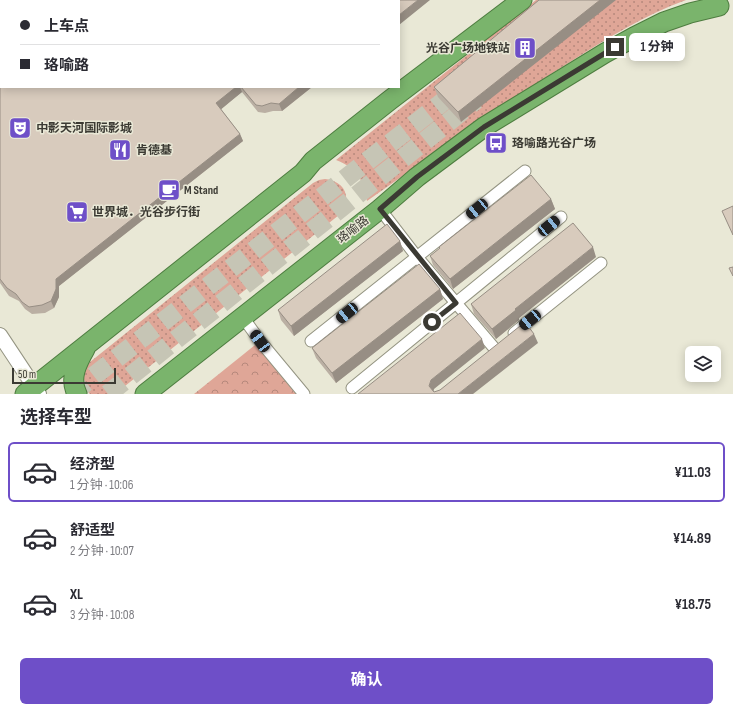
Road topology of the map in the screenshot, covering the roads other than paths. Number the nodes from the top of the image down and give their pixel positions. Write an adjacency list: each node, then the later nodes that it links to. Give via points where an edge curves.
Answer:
1 (522, 0): 12 (highway, via 313,161 303,173)
2 (720, 5): 4 (highway, 珞喻路, via 664,22 605,53 484,127 417,177)
3 (525, 171): 6 (street)
4 (380, 209): 6 (street); 9 (highway, 珞喻路)
5 (561, 217): 8 (street)
6 (417, 257): 8 (street); 11 (street)
7 (602, 263): 8 (street, via 498,346)
8 (456, 303): 13 (street)
9 (242, 316): 16 (highway, 珞喻路); 17 (street)
10 (0, 335): 14 (street)
11 (311, 341)
12 (88, 344): 14 (highway); 15 (highway, via 74,373 73,381)
13 (352, 388)
14 (33, 391)
15 (77, 394)
16 (145, 394)
17 (304, 394)

